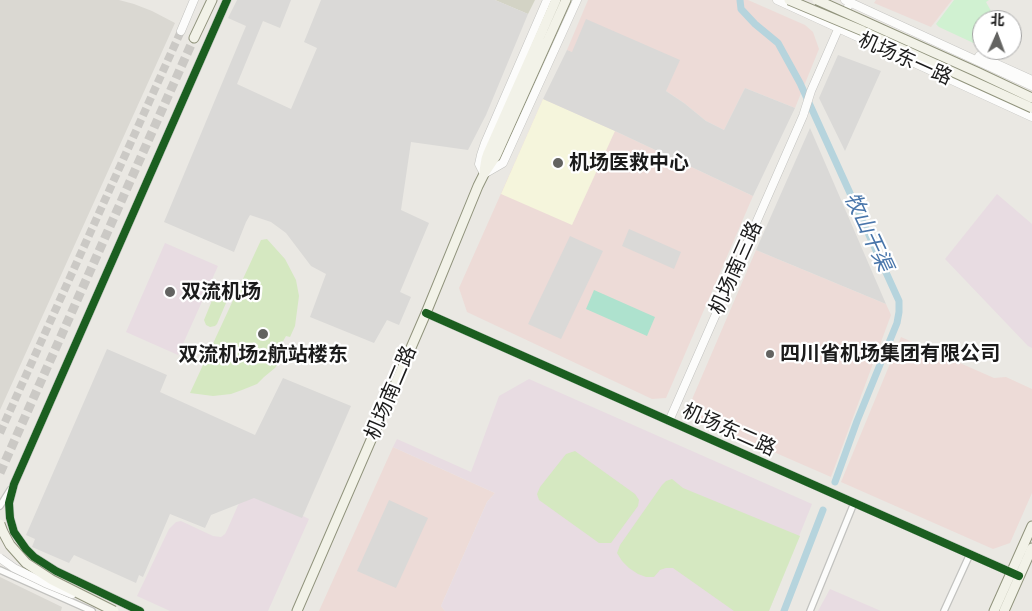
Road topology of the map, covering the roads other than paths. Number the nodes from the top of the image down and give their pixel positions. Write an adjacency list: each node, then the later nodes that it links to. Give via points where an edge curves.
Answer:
1 (194, 0): 13 (street)
2 (212, 0): 14 (main road)
3 (227, 0): 25 (street)
4 (547, 0): 22 (street, via 483,149 479,164)
5 (556, 0): 21 (main road)
6 (566, 0): 21 (main road)
7 (577, 0): 22 (street, via 503,163)
8 (777, 0): 12 (street, 机场东一路)
9 (788, 0): 19 (main road, bridge, via 872,34)
10 (817, 0): 18 (main road, bridge)
11 (848, 1): 12 (street, 机场南三路); 15 (street, 机场东一路)
12 (840, 29): 20 (street, 机场东一路); 24 (street, 机场南三路)
13 (181, 31)
14 (194, 38)
15 (933, 41): 16 (street); 17 (street, 机场东一路)
16 (1032, 80)
17 (1032, 86)
18 (1032, 98)
19 (1032, 108)
20 (1032, 117)
21 (492, 154): 22 (main road, 机场南二路)
22 (484, 174): 23 (main road, 机场南二路)
23 (426, 313): 24 (street, 机场东二路); 38 (main road, 机场南二路)
24 (669, 420): 26 (street, 机场东二路)
25 (14, 484): 27 (street); 37 (street, via 10,518 14,532 26,549 44,564)
26 (854, 503): 31 (street, 机场东二路); 39 (street)
27 (0, 506)
28 (0, 524): 35 (main road, bridge, via 10,545 26,563)
29 (1032, 526): 34 (main road)
30 (1032, 548): 34 (main road)
31 (970, 554): 34 (street, 机场东二路); 40 (street)
32 (0, 558): 35 (street, bridge)
33 (0, 570): 35 (street)
34 (1015, 574): 41 (main road); 42 (main road)
35 (94, 607): 36 (main road, bridge)
36 (114, 611)
37 (140, 611)
38 (297, 611)
39 (810, 611)
40 (944, 611)
41 (994, 611)
42 (1004, 611)

